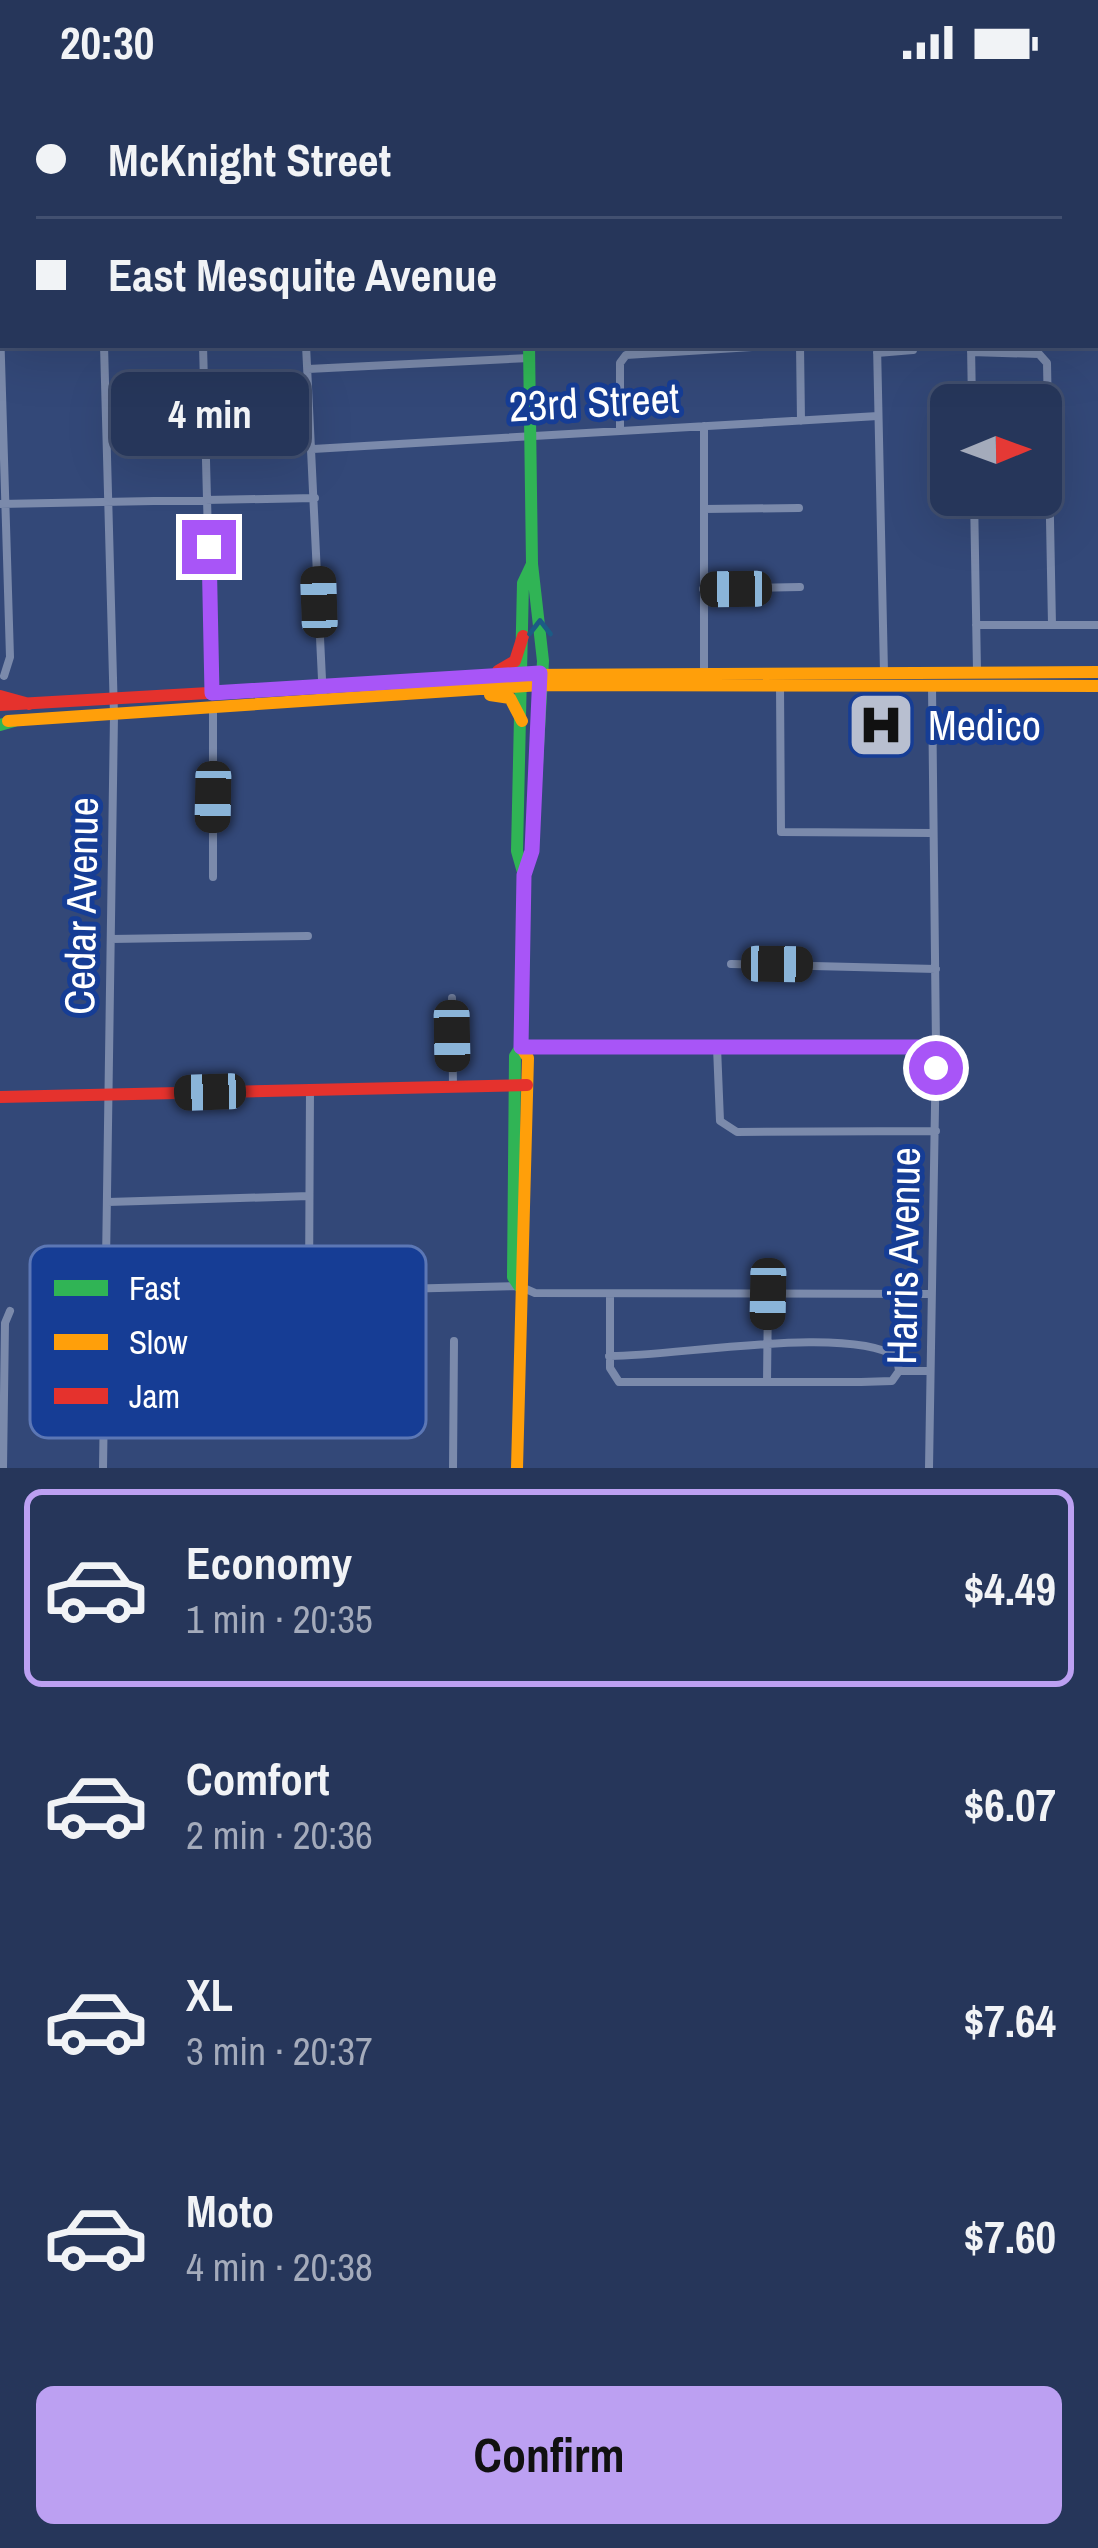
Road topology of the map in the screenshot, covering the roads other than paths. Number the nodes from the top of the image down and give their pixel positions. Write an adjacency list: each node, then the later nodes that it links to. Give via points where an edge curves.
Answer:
1 (0, 348): 22 (street)
2 (104, 348): 21 (street, Cedar Avenue)
3 (203, 348): 20 (street)
4 (306, 348): 11 (street)
5 (747, 348): 16 (street, via 622,358)
6 (800, 348): 14 (street)
7 (877, 349): 9 (street); 13 (street)
8 (971, 349): 12 (street); 30 (street, via 1044,356)
9 (913, 350)
10 (529, 352): 11 (street); 17 (main road)
11 (308, 369): 18 (street)
12 (972, 384)
13 (878, 416): 14 (street, 23rd Street); 35 (street)
14 (801, 421): 15 (street, 23rd Street)
15 (704, 426): 16 (street, 23rd Street); 24 (street)
16 (620, 431): 17 (street, 23rd Street)
17 (530, 436): 18 (street, 23rd Street); 26 (main road)
18 (313, 448): 19 (street)
19 (315, 498): 20 (street); 48 (street)
20 (208, 500): 21 (street); 52 (street)
21 (106, 503): 22 (street); 50 (street, Cedar Avenue)
22 (3, 504): 38 (street, via 10,657)
23 (799, 508): 24 (street)
24 (704, 509): 28 (street)
25 (974, 516): 29 (street)
26 (532, 564): 32 (main road, via 523,583); 39 (main road, one-way to 26)
27 (800, 587): 28 (street)
28 (704, 589): 40 (street)
29 (976, 625): 30 (street); 33 (street)
30 (1052, 625): 31 (street)
31 (1098, 625)
32 (523, 636): 37 (main road, via 515,662); 41 (main road)
33 (977, 671): 34 (main road); 35 (main road)
34 (999, 671): 36 (main road); 45 (main road, via 987,680)
35 (884, 672): 40 (main road); 44 (main road)
36 (1098, 672)
37 (489, 675): 41 (main road); 42 (main road)
38 (4, 676)
39 (540, 679): 40 (main road); 41 (main road); 58 (main road)
40 (705, 679): 43 (main road)
41 (522, 680): 47 (main road); 54 (main road)
42 (399, 681): 48 (main road); 49 (main road)
43 (780, 686): 44 (main road); 57 (street, via 781,832)
44 (822, 686): 45 (main road)
45 (932, 686): 46 (main road); 57 (street, Harris Avenue)
46 (1098, 686)
47 (466, 690): 49 (main road); 54 (main road, via 510,698)
48 (322, 693): 49 (main road); 52 (main road)
49 (361, 697)
50 (114, 699): 51 (main road); 52 (main road); 53 (street, Cedar Avenue)
51 (0, 701)
52 (212, 701): 53 (main road); 60 (street)
53 (114, 715): 55 (main road); 62 (street, Cedar Avenue)
54 (522, 722): 56 (main road)
55 (5, 723)
56 (519, 811): 58 (main road); 59 (main road)
57 (932, 833): 64 (street, Harris Avenue)
58 (532, 851): 59 (main road)
59 (524, 875): 66 (main road)
60 (213, 877)
61 (308, 935): 62 (street)
62 (111, 939): 72 (street, Cedar Avenue)
63 (731, 964): 64 (street)
64 (935, 969): 68 (street, Harris Avenue)
65 (452, 998): 70 (street)
66 (521, 1047): 67 (street); 69 (main road, via 514,1056)
67 (716, 1047): 68 (street); 74 (street, via 720,1120 736,1132)
68 (936, 1047): 74 (street, Harris Avenue)
69 (520, 1085): 70 (main road); 79 (main road, via 513,1210); 79 (main road, via 526,1127)
70 (453, 1086): 71 (main road)
71 (310, 1090): 72 (main road); 75 (street)
72 (110, 1094): 73 (main road); 76 (street, Cedar Avenue)
73 (0, 1096)
74 (936, 1131): 83 (street, Harris Avenue)
75 (309, 1196): 76 (street); 78 (street)
76 (108, 1202): 77 (street, Cedar Avenue)
77 (107, 1246)
78 (309, 1246)
79 (519, 1286): 80 (street); 81 (street); 95 (main road)
80 (426, 1288)
81 (610, 1294): 82 (street); 87 (street)
82 (768, 1294): 83 (street); 86 (street)
83 (930, 1294): 89 (street, Harris Avenue)
84 (10, 1311): 92 (street)
85 (454, 1341): 94 (street)
86 (767, 1343): 87 (street); 88 (street, via 889,1352); 90 (street)
87 (609, 1355): 90 (street, via 619,1382)
88 (898, 1371): 89 (street); 90 (street, via 892,1381)
89 (928, 1371): 96 (street, Harris Avenue)
90 (767, 1382)
91 (103, 1438): 93 (street, Cedar Avenue)
92 (3, 1468)
93 (103, 1468)
94 (453, 1468)
95 (517, 1468)
96 (929, 1468)

